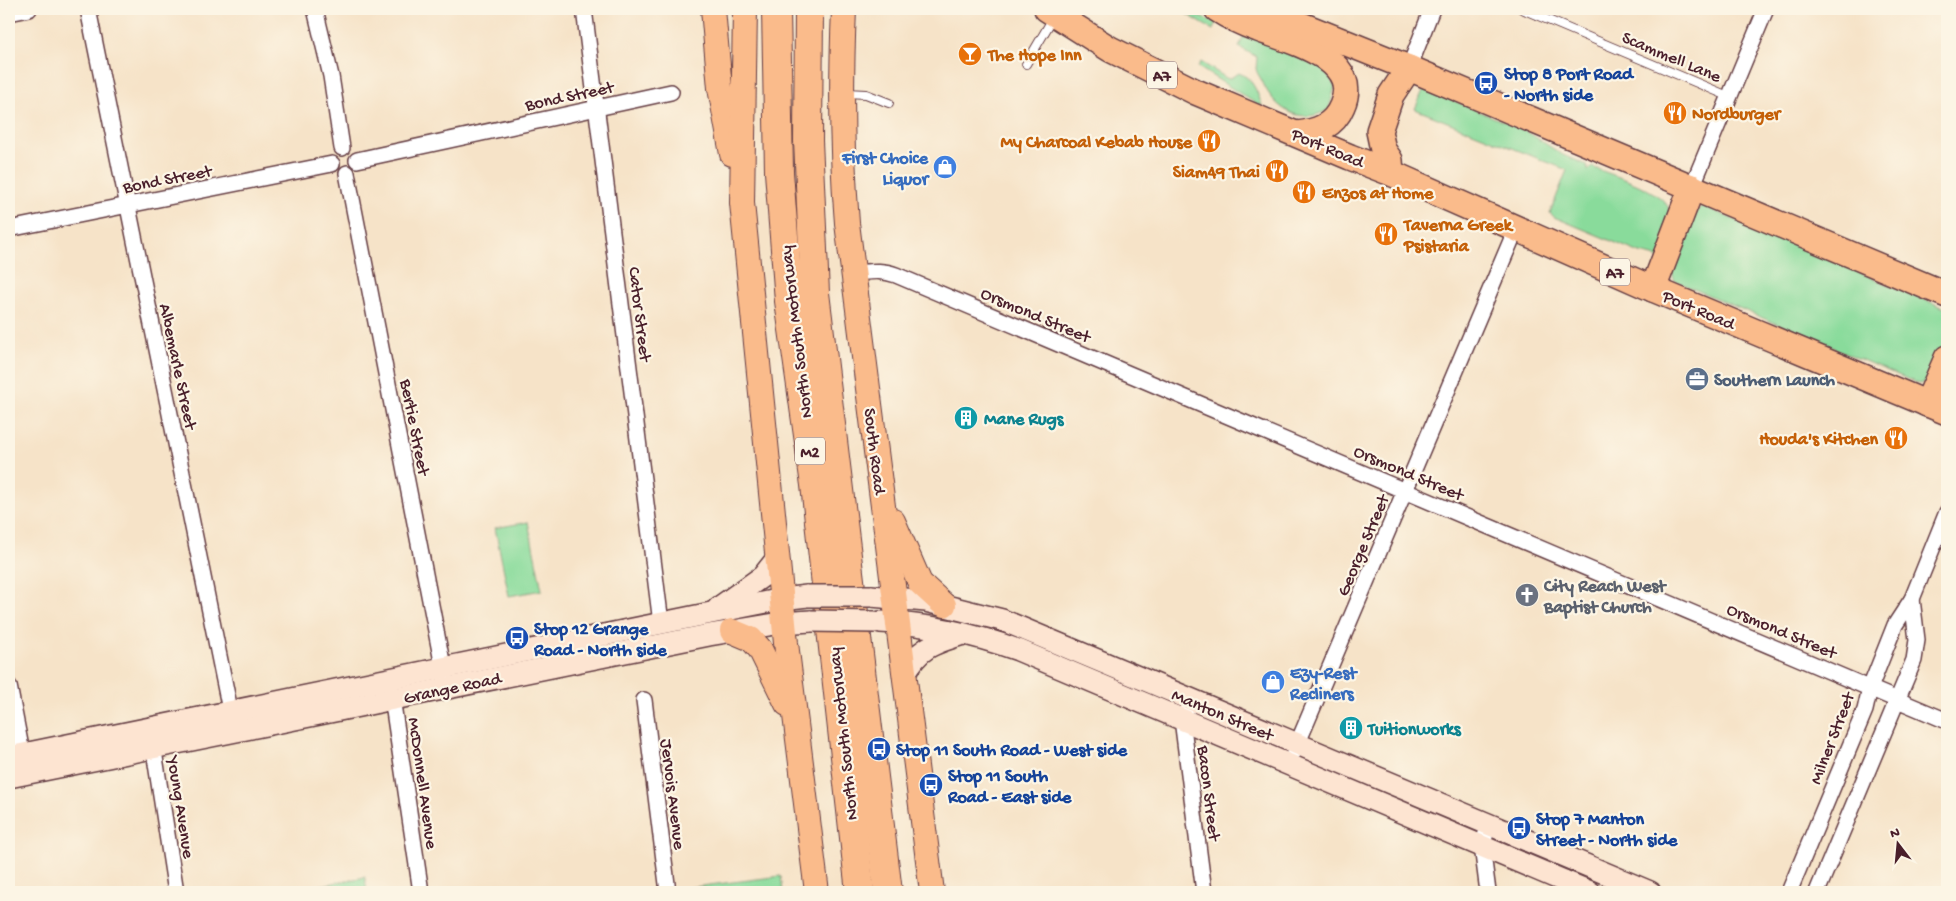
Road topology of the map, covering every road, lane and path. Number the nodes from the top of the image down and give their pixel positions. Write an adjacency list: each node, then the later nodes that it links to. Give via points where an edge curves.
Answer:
1 (29, 9): 16 (street)
2 (88, 9): 32 (street, Albemarle Street)
3 (315, 9): 25 (street, via 331,76)
4 (584, 9): 23 (street, Cator Street)
5 (713, 9): 31 (main road, via 720,88)
6 (745, 9): 31 (main road)
7 (776, 9): 77 (highway, North South Motorway / M2, via 779,172 789,302 815,485)
8 (808, 9): 78 (highway, North South Motorway / M2, via 808,141 815,293)
9 (844, 9): 20 (main road, South Road)
10 (1217, 9): 24 (highway, via 1255,28 1318,52 1339,71 1346,95 1336,118 1321,128)
11 (1262, 9): 18 (highway)
12 (1432, 9): 18 (street)
13 (1522, 9): 21 (lane, Scammell Lane)
14 (1766, 9): 21 (street)
15 (1051, 11): 17 (lane); 24 (highway, Port Road / A7, via 1097,42 1196,92)
16 (9, 13)
17 (1026, 64)
18 (1409, 68): 29 (highway, via 1391,95 1379,131 1383,150 1390,160); 30 (highway)
19 (671, 92): 23 (street, Bond Street)
20 (842, 92): 22 (lane, via 866,94); 35 (main road, South Road, via 843,176)
21 (1728, 96): 30 (street)
22 (890, 103)
23 (596, 108): 26 (street, Bond Street); 51 (street, Cator Street)
24 (1297, 134): 29 (highway, Port Road / A7)
25 (342, 148): 26 (street, via 351,150); 27 (street, via 336,151)
26 (357, 160): 28 (street, via 355,168)
27 (332, 164): 28 (street, via 339,172); 32 (street, Bond Street)
28 (348, 173): 55 (street, Bertie Street)
29 (1391, 173): 34 (highway, Port Road / A7)
30 (1692, 188): 36 (highway); 37 (highway)
31 (742, 203): 43 (main road)
32 (127, 205): 33 (street, Bond Street); 62 (street, Albemarle Street)
33 (9, 229)
34 (1516, 229): 36 (highway, Port Road / A7); 40 (street, George Street)
35 (854, 273): 40 (street, Orsmond Street, via 886,271); 41 (main road, South Road)
36 (1653, 289): 39 (highway, Port Road / A7)
37 (1947, 295)
38 (1947, 358): 39 (highway)
39 (1937, 408)
40 (1405, 491): 57 (street, Orsmond Street); 67 (street, George Street)
41 (882, 497): 44 (main road, South Road); 47 (main road, via 917,578 927,592)
42 (1947, 512): 46 (street, Milner Street)
43 (778, 557): 45 (main road); 48 (main road, via 763,576)
44 (894, 598): 45 (main road, Manton Street, bridge, via 807,596); 47 (main road, Manton Street); 49 (main road, South Road)
45 (782, 599): 48 (main road, Grange Road); 50 (main road)
46 (1912, 599): 57 (street, Milner Street, via 1895,625); 60 (street, via 1918,640 1914,660)
47 (944, 605): 61 (main road, Manton Street, via 1019,626)
48 (711, 613): 51 (main road, Grange Road)
49 (886, 622): 50 (main road, Grange Road, bridge); 53 (main road, Manton Street); 54 (main road, South Road)
50 (784, 623): 52 (main road, Grange Road); 66 (main road)
51 (660, 624): 55 (main road, Grange Road)
52 (732, 631): 55 (main road, Grange Road); 66 (main road, via 751,639 760,649 783,694)
53 (963, 634): 54 (main road, via 925,648); 61 (main road, Manton Street, via 1018,650 1104,688)
54 (904, 675): 79 (main road, South Road)
55 (445, 678): 58 (main road, Grange Road)
56 (9, 686): 70 (street)
57 (1870, 688): 60 (street, Orsmond Street); 84 (street, Milner Street, via 1865,710)
58 (391, 690): 62 (main road, Grange Road); 65 (main road, Grange Road); 74 (street, McDonnell Avenue)
59 (644, 700): 75 (street, Jervois Avenue)
60 (1898, 700): 63 (street, Orsmond Street); 85 (street)
61 (1187, 710): 67 (main road, Manton Street); 69 (main road, Manton Street); 80 (street, Bacon Street)
62 (230, 711): 64 (main road, Grange Road); 65 (street, Albemarle Street)
63 (1947, 721)
64 (151, 727): 68 (street, Young Avenue); 70 (main road, Grange Road)
65 (234, 732): 68 (main road, Grange Road)
66 (797, 732): 76 (main road)
67 (1297, 745): 69 (street, George Street); 71 (main road, Manton Street)
68 (154, 748): 70 (main road, Grange Road); 73 (street, Young Avenue)
69 (1288, 764): 72 (main road, Manton Street)
70 (16, 765)
71 (1489, 824): 72 (street); 83 (main road, Manton Street)
72 (1482, 846): 81 (street); 82 (main road, Manton Street)
73 (176, 892)
74 (421, 892)
75 (668, 892)
76 (817, 892)
77 (860, 892)
78 (888, 892)
79 (932, 892)
80 (1204, 892)
81 (1488, 892)
82 (1590, 892)
83 (1650, 892)
84 (1789, 892)
85 (1817, 892)

